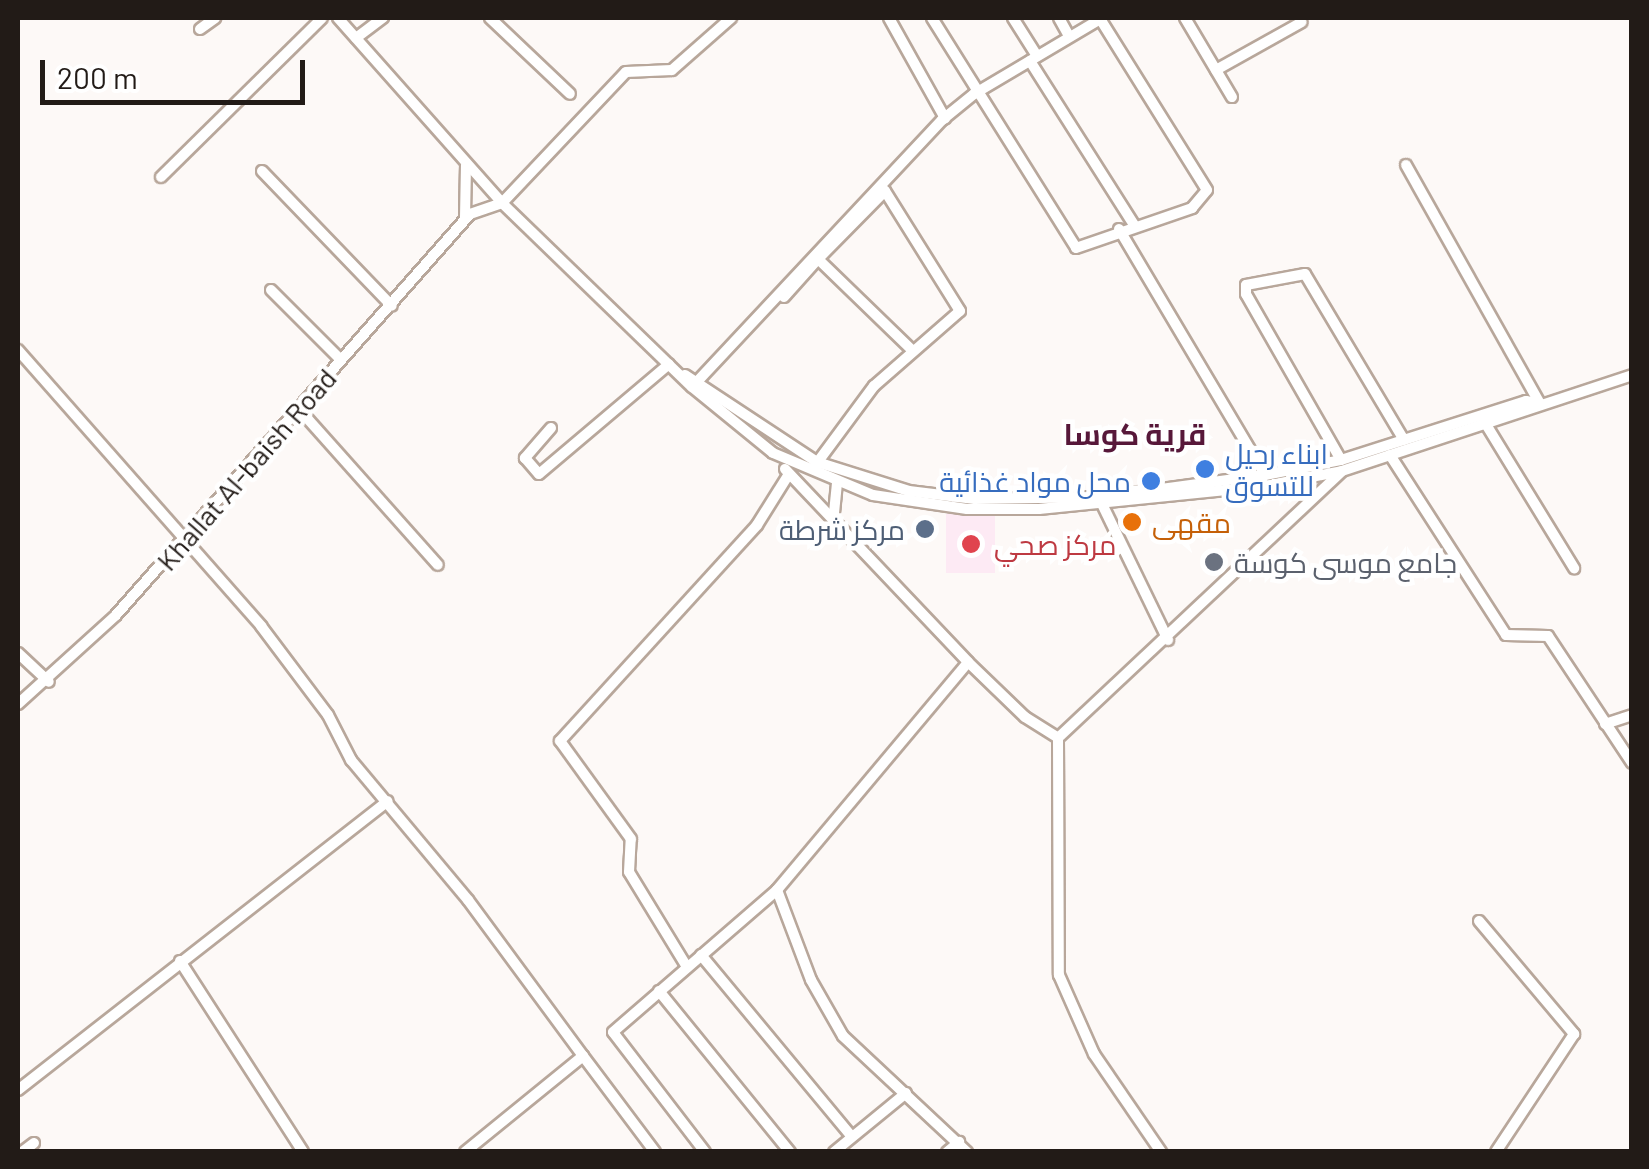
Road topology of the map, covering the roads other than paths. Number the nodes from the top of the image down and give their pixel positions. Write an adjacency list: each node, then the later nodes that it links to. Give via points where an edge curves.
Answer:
1 (214, 18): 14 (street)
2 (322, 18): 26 (street)
3 (338, 18): 16 (street)
4 (383, 18): 16 (street)
5 (490, 18): 19 (street)
6 (731, 18): 27 (street, via 672,70 626,72)
7 (890, 18): 22 (street)
8 (932, 18): 20 (street)
9 (1014, 18): 17 (street)
10 (1059, 18): 15 (street)
11 (1101, 18): 15 (street); 29 (street, via 1206,183 1197,204)
12 (1185, 18): 18 (street)
13 (1302, 22): 18 (street)
14 (200, 29)
15 (1069, 36): 17 (street)
16 (356, 38): 23 (street)
17 (1033, 58): 20 (street); 29 (street)
18 (1216, 70): 21 (street)
19 (570, 94)
20 (974, 94): 22 (street); 30 (street, via 1075,248)
21 (1232, 97)
22 (944, 118): 40 (street)
23 (466, 162): 27 (street); 28 (street, via 470,192)
24 (1406, 165): 41 (street)
25 (262, 171): 34 (street)
26 (161, 177)
27 (502, 203): 28 (street, via 480,207); 38 (street)
28 (463, 222): 34 (street, Khallat Al-baish Road)
29 (1134, 225): 30 (street)
30 (1119, 230): 52 (street)
31 (818, 259): 33 (street); 35 (street); 35 (street, via 888,193 961,308)
32 (270, 290): 37 (street)
33 (784, 297)
34 (392, 306): 37 (street, Khallat Al-baish Road)
35 (911, 349): 49 (street, via 846,419)
36 (18, 350): 58 (street)
37 (341, 360): 42 (street, Khallat Al-baish Road)
38 (670, 364): 40 (street); 44 (street, via 539,474 524,458)
39 (1632, 376): 41 (street)
40 (694, 384): 46 (street); 49 (street)
41 (1540, 404): 43 (street); 45 (street, via 1526,401)
42 (298, 408): 58 (street, Khallat Al-baish Road); 59 (street)
43 (1487, 426): 47 (street); 60 (street)
44 (550, 428)
45 (1404, 440): 48 (street); 48 (street, via 1304,274 1246,285)
46 (773, 452): 49 (street); 51 (street)
47 (1390, 456): 48 (street); 67 (street, via 1506,634 1548,636)
48 (1341, 465): 50 (street); 61 (street)
49 (814, 467): 53 (street); 54 (street)
50 (1318, 471): 52 (street); 56 (street)
51 (789, 474): 57 (street); 75 (street, via 757,525 560,740 631,839 629,872)
52 (1266, 475): 55 (street)
53 (837, 483): 54 (street); 57 (street)
54 (930, 500): 55 (street)
55 (1070, 503): 56 (street)
56 (1103, 506): 61 (street)
57 (834, 524): 63 (street)
58 (188, 536): 64 (street, Khallat Al-baish Road); 70 (street)
59 (438, 566)
60 (1574, 568)
61 (1168, 640): 68 (street)
62 (18, 653): 64 (street)
63 (968, 662): 68 (street); 71 (street)
64 (49, 682): 65 (street, Khallat Al-baish Road)
65 (18, 704)
66 (1632, 715): 67 (street)
67 (1605, 724): 69 (street)
68 (1058, 738): 91 (street, via 1059,975 1094,1054)
69 (1632, 764)
70 (388, 801): 74 (street); 77 (street)
71 (777, 890): 73 (street); 79 (street, via 826,1010 859,1054)
72 (1479, 920): 92 (street, via 1574,1034)
73 (701, 955): 75 (street); 80 (street)
74 (180, 962): 78 (street); 84 (street)
75 (687, 967): 76 (street)
76 (659, 991): 87 (street, via 613,1036); 88 (street)
77 (584, 1056): 85 (street); 86 (street)
78 (18, 1090)
79 (906, 1093): 80 (street); 82 (street)
80 (852, 1137): 89 (street)
81 (34, 1143): 83 (street)
82 (963, 1147): 90 (street)
83 (22, 1152)
84 (303, 1152)
85 (465, 1152)
86 (655, 1152)
87 (706, 1152)
88 (790, 1152)
89 (834, 1152)
90 (947, 1152)
91 (1161, 1152)
92 (1496, 1152)

